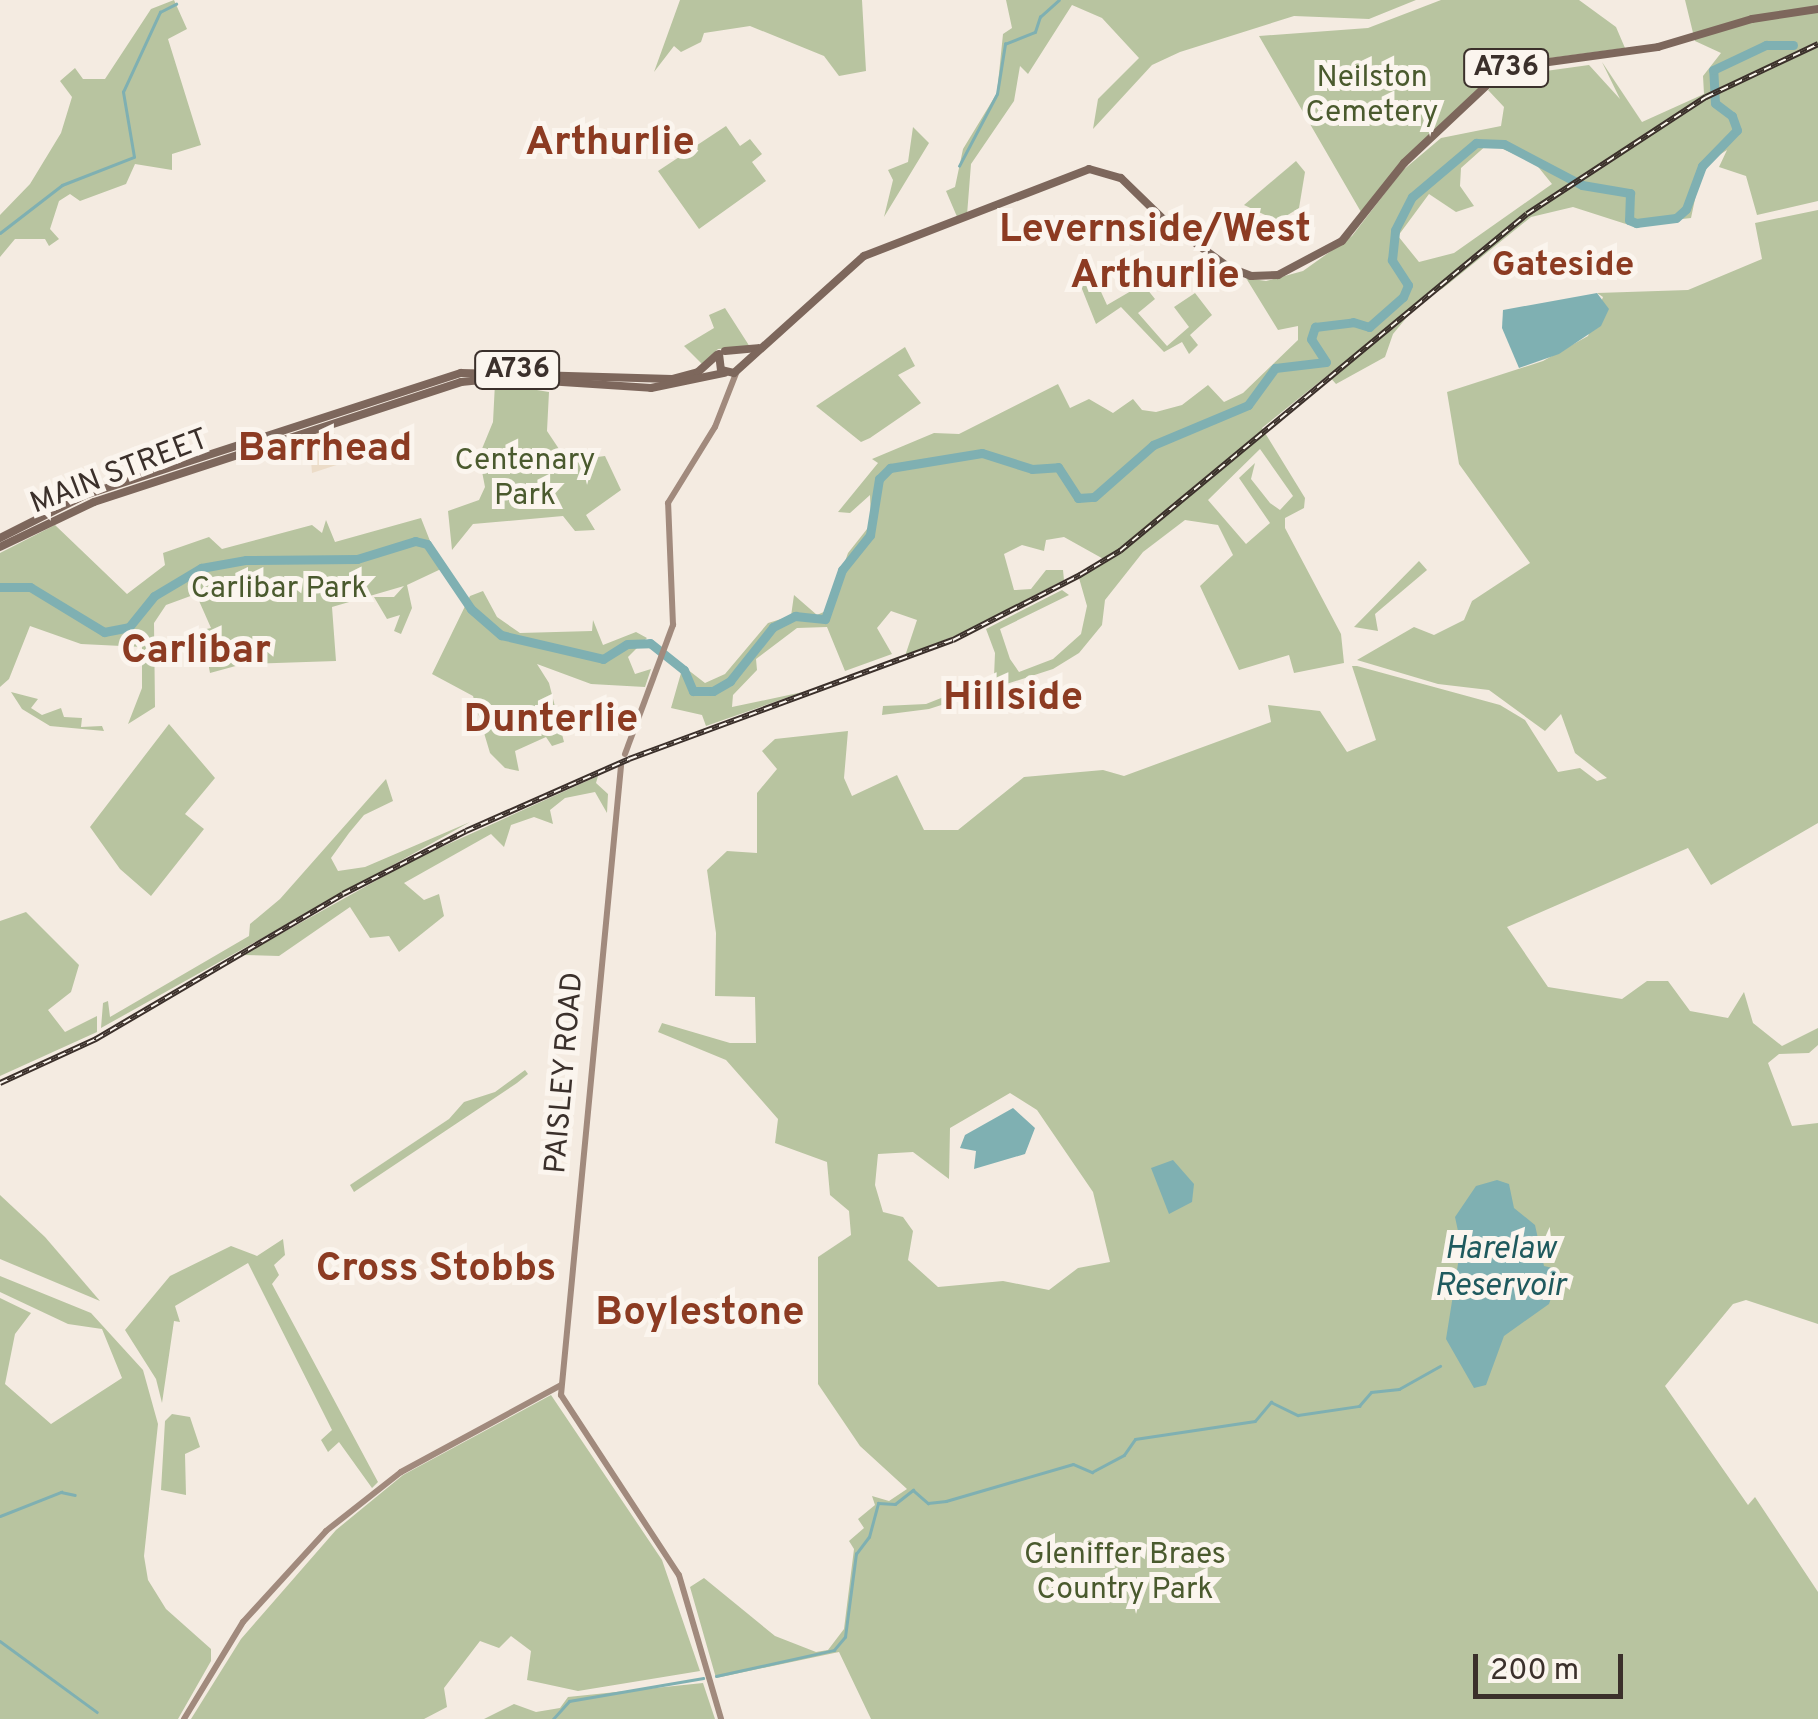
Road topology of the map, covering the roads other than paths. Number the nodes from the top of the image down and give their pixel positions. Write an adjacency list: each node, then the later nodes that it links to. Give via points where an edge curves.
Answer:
1 (1818, 9): 2 (main road, A736, via 1752,19 1669,45 1505,68 1404,163 1342,241 1278,275 1251,276 1228,266 1111,172 1076,172 864,256)
2 (758, 348): 3 (main road, A736); 4 (main road, A736)
3 (722, 352): 4 (main road); 5 (main road); 7 (main road, MAIN STREET / A736, via 698,372 672,379 564,378 504,369 460,373 85,495)
4 (738, 369): 5 (main road, A736); 6 (main road)
5 (725, 373): 6 (main road); 8 (main road, MAIN STREET / A736, via 666,388 502,378 461,382 94,502)
6 (730, 397): 9 (main road, via 668,503 674,615)
7 (0, 538)
8 (0, 547)
9 (626, 752)
10 (621, 766): 11 (main road, PAISLEY ROAD)
11 (560, 1385): 12 (main road, via 401,1472 326,1530 256,1606); 13 (main road, via 566,1410 679,1575)
12 (184, 1719)
13 (720, 1719)

